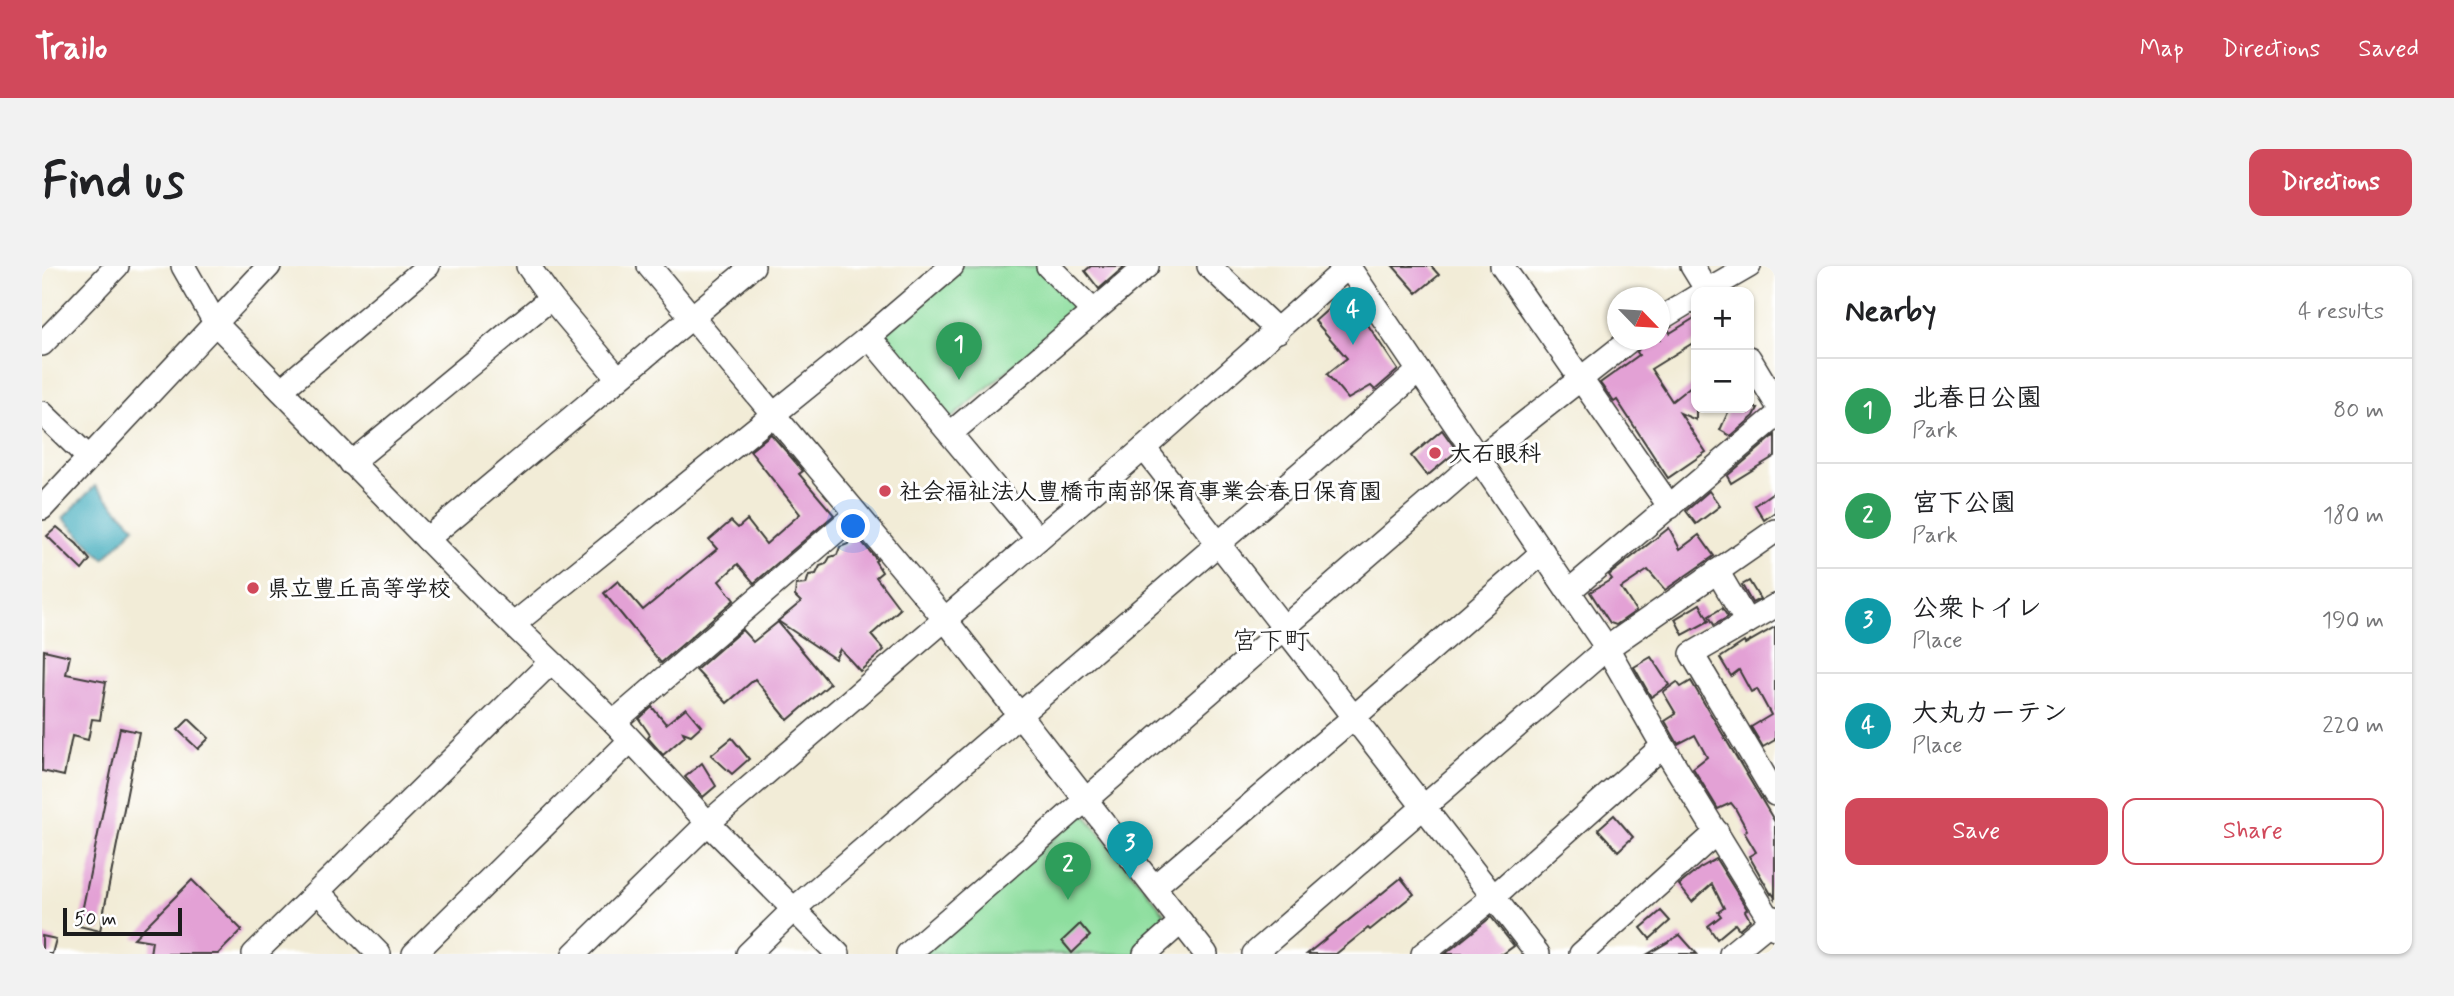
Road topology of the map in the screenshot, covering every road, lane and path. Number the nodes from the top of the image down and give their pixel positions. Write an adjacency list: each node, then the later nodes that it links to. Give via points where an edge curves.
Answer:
1 (117, 266): 26 (street)
2 (183, 266): 23 (street)
3 (269, 266): 23 (street)
4 (428, 266): 32 (street)
5 (528, 266): 18 (street)
6 (649, 266): 22 (street)
7 (753, 266): 22 (street)
8 (952, 266): 25 (street)
9 (1048, 266): 20 (street)
10 (1147, 266): 20 (street)
11 (1209, 266): 24 (street)
12 (1348, 266): 24 (street); 29 (street)
13 (1502, 266): 31 (street)
14 (1692, 266): 16 (street)
15 (1749, 266): 17 (street)
16 (1701, 287)
17 (1714, 287)
18 (551, 298): 30 (street); 41 (street)
19 (1691, 301): 21 (street)
20 (1093, 311): 37 (street)
21 (1670, 313)
22 (691, 317): 30 (street); 35 (street)
23 (216, 324): 32 (street); 39 (street)
24 (1278, 331): 38 (street)
25 (869, 337): 35 (street); 37 (street)
26 (42, 344)
27 (1617, 350): 31 (street)
28 (1754, 366): 33 (street)
29 (1419, 371): 40 (street); 48 (street)
30 (618, 378): 46 (street)
31 (1579, 378): 40 (street); 42 (street)
32 (281, 390): 41 (street)
33 (1775, 401)
34 (42, 413): 39 (street)
35 (774, 414): 44 (street); 55 (street)
36 (1775, 417): 42 (street)
37 (951, 433): 47 (street)
38 (1144, 448): 47 (street); 48 (street)
39 (88, 457): 43 (street)
40 (1480, 458): 49 (street); 56 (street)
41 (351, 463): 46 (street)
42 (1670, 507): 51 (street)
43 (42, 508)
44 (856, 514): 53 (street); 61 (street)
45 (1775, 531): 50 (street)
46 (427, 539): 55 (street)
47 (1038, 539): 53 (street)
48 (1219, 544): 56 (street); 59 (street)
49 (1543, 552): 51 (street); 60 (street)
50 (1717, 572): 54 (street); 57 (street)
51 (1569, 591): 57 (street)
52 (1775, 606): 54 (street)
53 (944, 618): 59 (street); 67 (street)
54 (1747, 622): 64 (street, via 1692,654)
55 (514, 624): 58 (street)
56 (1284, 627): 60 (street); 65 (street)
57 (1607, 648): 63 (street); 66 (street)
58 (551, 662): 61 (street); 70 (street)
59 (1019, 716): 65 (street); 72 (street)
60 (1354, 717): 66 (street); 69 (street)
61 (614, 722): 62 (street)
62 (630, 741): 67 (street); 77 (street)
63 (1663, 747): 68 (street); 71 (street)
64 (1775, 794)
65 (1085, 799): 69 (street); 81 (street)
66 (1425, 808): 71 (street); 84 (street)
67 (708, 823): 72 (street); 78 (street)
68 (1717, 832): 74 (street); 87 (street)
69 (1154, 887): 73 (street)
70 (318, 892): 75 (street); 76 (street)
71 (1493, 897): 85 (street); 86 (street)
72 (795, 908): 79 (street); 80 (street)
73 (1181, 922): 82 (street); 83 (street)
74 (1773, 923): 88 (street)
75 (254, 954)
76 (379, 954)
77 (414, 954)
78 (574, 954)
79 (748, 954)
80 (838, 954)
81 (908, 954)
82 (1144, 954)
83 (1206, 954)
84 (1254, 954)
85 (1423, 954)
86 (1538, 954)
87 (1581, 954)
88 (1731, 954)

